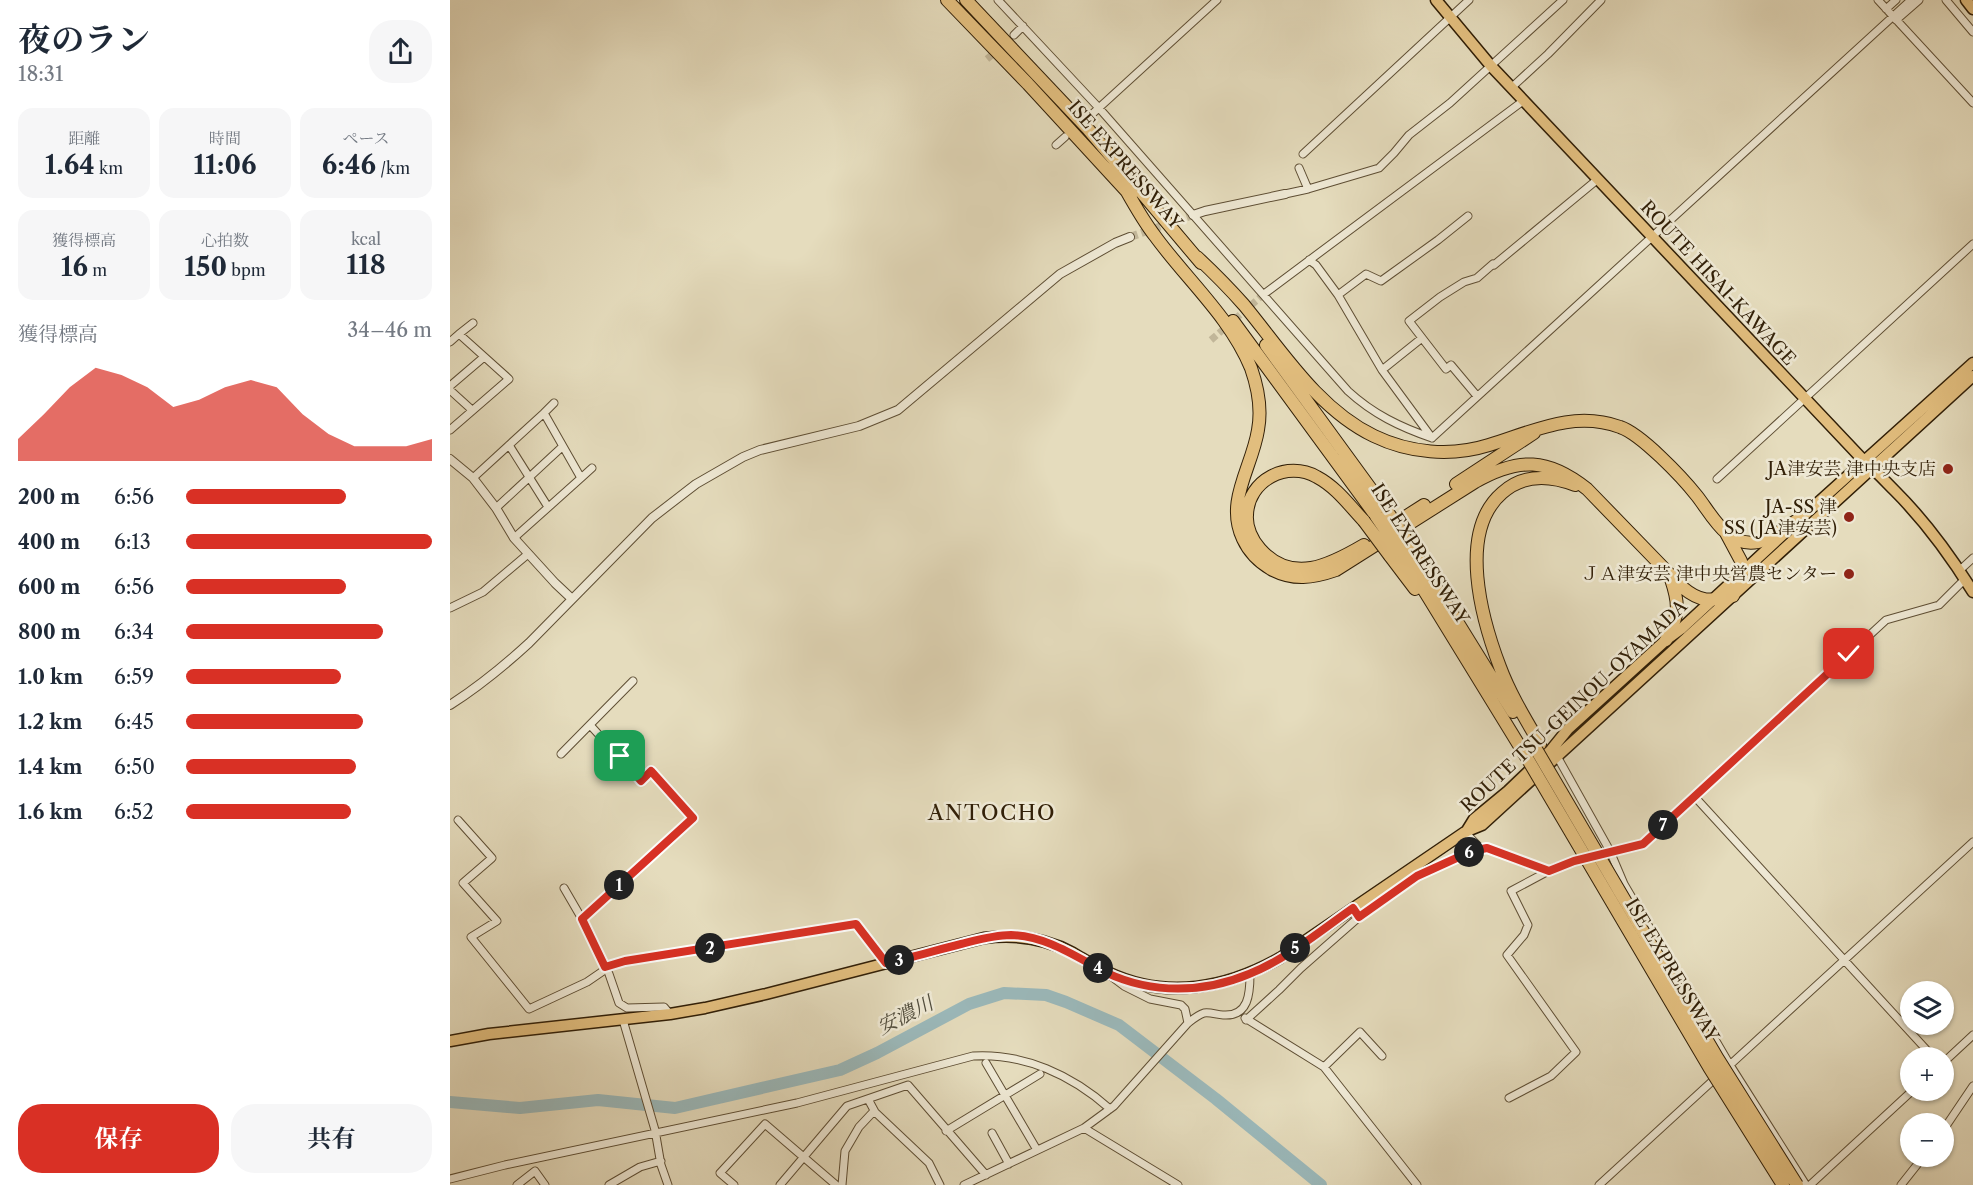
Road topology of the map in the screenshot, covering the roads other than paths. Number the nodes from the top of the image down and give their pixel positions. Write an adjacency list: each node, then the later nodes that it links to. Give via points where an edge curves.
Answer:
1 (947, 0): 34 (highway, ISE EXPRESSWAY)
2 (966, 0): 41 (highway, ISE EXPRESSWAY, via 1088,129)
3 (998, 0): 19 (street)
4 (1217, 0): 26 (street)
5 (1436, 0): 17 (main road, ROUTE HISAI-KAWAGE)
6 (1469, 0): 17 (street)
7 (1563, 0): 22 (street)
8 (1601, 0): 23 (street)
9 (1878, 0): 15 (street)
10 (1896, 0): 15 (street)
11 (1911, 0): 18 (street)
12 (1919, 0): 18 (street)
13 (1946, 0): 20 (street)
14 (1966, 0): 16 (main road)
15 (1886, 9): 18 (street)
16 (1973, 9)
17 (1450, 17): 22 (main road, ROUTE HISAI-KAWAGE); 30 (street)
18 (1895, 18): 25 (street); 38 (street)
19 (1023, 26): 21 (street); 26 (street)
20 (1973, 33)
21 (1014, 35)
22 (1491, 66): 23 (main road, ROUTE HISAI-KAWAGE); 33 (street, via 1409,135 1378,168)
23 (1511, 88): 24 (main road, ROUTE HISAI-KAWAGE)
24 (1524, 101): 32 (main road, ROUTE HISAI-KAWAGE); 42 (street)
25 (1973, 104)
26 (1099, 108): 27 (street); 36 (street)
27 (1090, 116)
28 (1065, 137): 29 (street)
29 (1056, 145)
30 (1303, 154)
31 (1299, 168): 33 (street)
32 (1598, 179): 38 (main road, ROUTE HISAI-KAWAGE); 47 (street, via 1477,278 1440,297 1409,321)
33 (1308, 189): 35 (street)
34 (1126, 190): 71 (highway, via 1155,236 1220,315 1251,369 1259,397 1259,428 1239,489 1236,515 1245,543 1263,564 1302,578 1336,570 1475,482 1512,466 1552,468); 74 (highway, ISE EXPRESSWAY)
35 (1285, 194): 36 (street)
36 (1192, 215): 43 (street)
37 (1468, 216): 44 (street, via 1381,281 1366,274)
38 (1652, 236): 54 (street); 55 (main road, ROUTE HISAI-KAWAGE)
39 (1130, 237): 86 (street, via 1060,274 898,410 860,426 760,450 696,484 652,518)
40 (1973, 244): 55 (street)
41 (1197, 257): 59 (highway, via 1314,389 1351,422 1374,436 1409,448 1448,452 1488,446); 74 (highway, ISE EXPRESSWAY, via 1254,328)
42 (1309, 260): 43 (street); 44 (street)
43 (1264, 294): 61 (street, via 1359,400 1394,424)
44 (1338, 295): 51 (street)
45 (472, 322): 46 (street)
46 (459, 334): 48 (street); 49 (street)
47 (1422, 338): 51 (street); 54 (street, via 1446,369 1451,365)
48 (450, 342)
49 (484, 357): 53 (street); 57 (street, via 509,379)
50 (1973, 363): 65 (main road, ROUTE TSU-GEINOU-OYAMADA)
51 (1382, 370): 61 (street)
52 (1973, 376): 65 (main road, ROUTE TSU-GEINOU-OYAMADA)
53 (450, 388): 57 (street)
54 (1477, 396): 61 (street)
55 (1804, 399): 65 (main road, ROUTE HISAI-KAWAGE); 70 (street)
56 (555, 403): 58 (street)
57 (472, 410): 60 (street)
58 (544, 413): 62 (street); 63 (street)
59 (1543, 427): 76 (highway, via 1588,421 1631,432 1696,495); 78 (highway, bridge, via 1521,443 1371,540 1327,565 1296,569 1270,558 1248,526 1250,499 1264,481 1282,471 1298,470 1329,484 1364,521)
60 (450, 430)
61 (1432, 438)
62 (509, 445): 67 (street); 68 (street)
63 (562, 447): 67 (street); 69 (street)
64 (450, 459): 68 (street)
65 (1869, 466): 75 (main road, ROUTE TSU-GEINOU-OYAMADA); 83 (main road, ROUTE HISAI-KAWAGE, via 1924,521); 85 (main road, ROUTE TSU-GEINOU-OYAMADA)
66 (592, 468): 69 (street)
67 (530, 477): 72 (street); 73 (street)
68 (472, 478): 73 (street)
69 (581, 478): 72 (street)
70 (1717, 479)
71 (1587, 489): 82 (highway); 93 (highway, via 1545,477 1518,483 1492,503 1479,533 1477,573 1487,630 1500,669)
72 (548, 507): 77 (street)
73 (496, 508): 77 (street)
74 (1381, 513): 78 (highway, ISE EXPRESSWAY, bridge)
75 (1801, 518): 76 (highway, via 1760,542 1746,542); 81 (main road, ROUTE TSU-GEINOU-OYAMADA)
76 (1726, 533): 81 (highway)
77 (514, 538): 79 (street)
78 (1400, 551): 93 (highway, ISE EXPRESSWAY); 157 (highway, ISE EXPRESSWAY, bridge)
79 (528, 554): 86 (street); 88 (street, via 483,592)
80 (1973, 558): 83 (street)
81 (1742, 573): 85 (highway); 87 (main road, ROUTE TSU-GEINOU-OYAMADA)
82 (1669, 574): 87 (highway, via 1691,594 1701,600); 89 (highway, via 1678,610)
83 (1962, 574): 84 (main road, ROUTE HISAI-KAWAGE); 96 (street, via 1939,605 1886,620)
84 (1973, 592)
85 (1733, 596): 87 (highway); 95 (main road, ROUTE TSU-GEINOU-OYAMADA)
86 (572, 598): 91 (street, via 509,662)
87 (1712, 600): 89 (main road, ROUTE TSU-GEINOU-OYAMADA)
88 (450, 608)
89 (1666, 640): 98 (main road, ROUTE TSU-GEINOU-OYAMADA, via 1568,729)
90 (633, 681): 92 (street)
91 (450, 705)
92 (590, 725): 94 (street); 105 (street, via 641,781 651,771 693,818)
93 (1538, 746): 158 (highway, ISE EXPRESSWAY, bridge, via 1610,877)
94 (561, 754)
95 (1558, 758): 98 (main road, ROUTE TSU-GEINOU-OYAMADA, via 1482,825); 101 (street)
96 (1694, 796): 101 (street, via 1643,844); 106 (street)
97 (458, 820): 108 (street, via 492,858 463,883 497,921 471,937 529,1009 587,982)
98 (1465, 832): 100 (street); 104 (main road, ROUTE TSU-GEINOU-OYAMADA)
99 (1973, 842): 106 (street)
100 (1481, 849): 102 (street); 104 (street, via 1417,876)
101 (1610, 851): 102 (street); 122 (street, via 1624,884)
102 (1549, 871): 127 (street, via 1511,891 1528,925 1507,955 1576,1052 1551,1076)
103 (564, 888): 105 (street)
104 (1356, 913): 110 (main road, ROUTE TSU-GEINOU-OYAMADA); 113 (street)
105 (582, 919): 108 (street)
106 (1845, 960): 118 (street); 122 (street)
107 (886, 963): 108 (street, via 856,924 625,961); 109 (main road, ROUTE TSU-GEINOU-OYAMADA, via 1010,935 1059,947); 112 (main road, ROUTE TSU-GEINOU-OYAMADA)
108 (605, 968): 112 (street, via 621,1005 664,1007)
109 (1108, 973): 110 (main road, ROUTE TSU-GEINOU-OYAMADA, via 1139,984 1173,989 1212,985); 115 (street, via 1144,997 1181,1005)
110 (1250, 974): 111 (street, via 1248,1002)
111 (1236, 1013): 113 (street); 115 (street, via 1203,1013)
112 (670, 1014): 114 (main road, ROUTE TSU-GEINOU-OYAMADA)
113 (1246, 1020): 123 (street)
114 (624, 1023): 117 (main road, ROUTE TSU-GEINOU-OYAMADA); 135 (street)
115 (1188, 1023): 130 (street)
116 (1973, 1035): 119 (street)
117 (450, 1041)
118 (1924, 1047)
119 (1954, 1053)
120 (1382, 1056): 123 (street, via 1360,1032)
121 (986, 1063): 126 (street)
122 (1730, 1065): 156 (street); 159 (street)
123 (1324, 1067): 155 (street)
124 (1040, 1074): 126 (street)
125 (1973, 1086): 132 (street)
126 (1005, 1096): 134 (street); 137 (street)
127 (1509, 1098)
128 (868, 1099): 131 (street); 134 (street, via 908,1085); 138 (street, via 847,1106)
129 (1901, 1101): 159 (street)
130 (1112, 1107): 133 (street); 135 (street, via 1050,1070 1024,1061 982,1055 797,1103)
131 (874, 1111): 151 (street, via 845,1151); 152 (street, via 929,1163)
132 (1954, 1114)
133 (1084, 1128): 137 (street); 154 (street)
134 (946, 1131): 142 (street)
135 (656, 1132): 139 (street); 143 (street)
136 (992, 1133): 140 (street)
137 (1037, 1150): 140 (street)
138 (804, 1157): 144 (street); 149 (street, via 765,1124 720,1173); 150 (street)
139 (660, 1161): 147 (street, via 640,1167); 148 (street)
140 (1009, 1164): 142 (street)
141 (1915, 1167): 160 (street)
142 (986, 1175): 153 (street)
143 (450, 1179)
144 (782, 1184)
145 (517, 1185): 146 (street, via 535,1171)
146 (545, 1185)
147 (609, 1185)
148 (668, 1185)
149 (735, 1185)
150 (836, 1185)
151 (843, 1185)
152 (940, 1185)
153 (964, 1185)
154 (1178, 1185)
155 (1417, 1185)
156 (1599, 1185)
157 (1783, 1185)
158 (1797, 1185)
159 (1808, 1185)
160 (1901, 1185)

